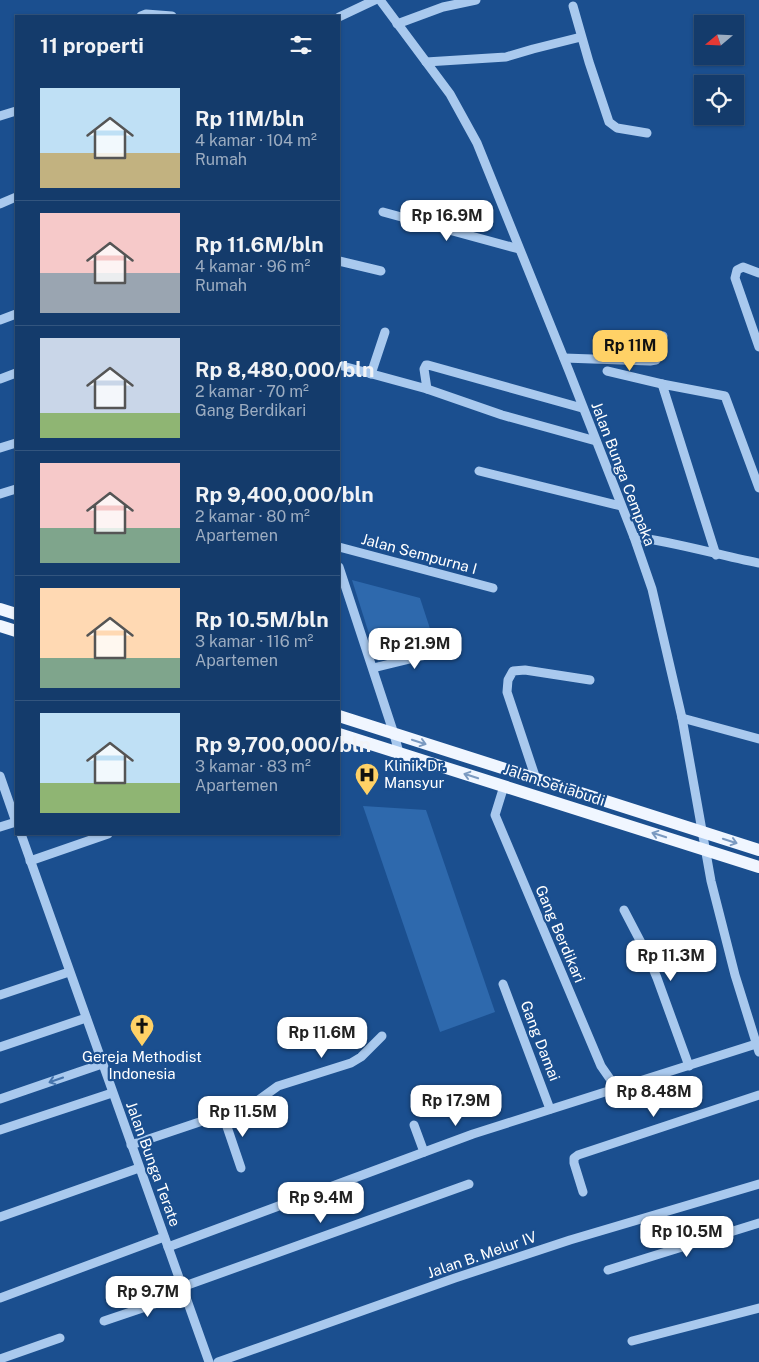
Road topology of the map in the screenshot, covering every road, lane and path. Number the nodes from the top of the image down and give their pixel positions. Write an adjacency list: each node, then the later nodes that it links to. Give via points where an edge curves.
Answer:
1 (375, 0): 7 (street)
2 (380, 0): 8 (street, Jalan Bunga Cempaka)
3 (476, 0): 8 (street, via 443,7)
4 (573, 6): 9 (street)
5 (144, 15): 6 (street)
6 (159, 15)
7 (340, 17)
8 (397, 24): 10 (street, Jalan Bunga Cempaka)
9 (581, 37): 10 (street, via 506,57); 13 (street, via 609,122 617,128)
10 (426, 62): 17 (street, Jalan Bunga Cempaka, via 467,123)
11 (15, 111): 12 (street)
12 (0, 116)
13 (647, 133)
14 (15, 197): 15 (street)
15 (0, 204)
16 (382, 212): 17 (street)
17 (518, 249): 26 (street, Jalan Bunga Cempaka)
18 (340, 261): 19 (street)
19 (381, 271)
20 (759, 273): 25 (street, via 743,267 737,270 735,278)
21 (15, 314): 22 (street)
22 (0, 320)
23 (385, 332): 30 (street)
24 (662, 336): 26 (street, via 656,360)
25 (759, 347)
26 (564, 358): 34 (street, Jalan Bunga Cempaka)
27 (340, 365): 30 (street)
28 (607, 372): 32 (street)
29 (15, 373): 31 (street)
30 (371, 374): 33 (street)
31 (0, 379)
32 (662, 384): 39 (street, via 725,396); 45 (street)
33 (427, 389): 34 (street, via 424,369 428,365); 35 (street, via 502,415)
34 (582, 408): 35 (street, Jalan Bunga Cempaka)
35 (596, 441): 42 (street, Jalan Bunga Cempaka)
36 (15, 443): 37 (street)
37 (0, 448)
38 (479, 471): 42 (street)
39 (759, 488)
40 (15, 489): 41 (street)
41 (0, 494)
42 (621, 506): 43 (street, Jalan Bunga Cempaka)
43 (634, 537): 45 (street); 57 (street, Jalan Bunga Cempaka, via 652,589)
44 (340, 547): 48 (street, Jalan Sempurna I)
45 (716, 555): 46 (street)
46 (759, 563)
47 (340, 570): 54 (street)
48 (492, 588)
49 (0, 609): 50 (main road)
50 (15, 614)
51 (0, 626): 52 (main road)
52 (15, 631)
53 (451, 649): 54 (street)
54 (372, 668): 59 (street)
55 (590, 680): 63 (street, via 525,670 513,671 508,680 507,692)
56 (340, 716): 59 (main road, Jalan Setiabudi)
57 (682, 718): 60 (street); 68 (street, Jalan Bunga Cempaka)
58 (340, 734): 61 (main road, Jalan Setiabudi)
59 (394, 734): 61 (street); 63 (main road, Jalan Setiabudi, one-way to 63)
60 (759, 739)
61 (398, 753): 64 (main road, Jalan Setiabudi, one-way to 61)
62 (1, 779): 65 (street)
63 (536, 779): 68 (main road, Jalan Setiabudi)
64 (504, 786): 71 (main road, Jalan Setiabudi, one-way to 64); 85 (street, Gang Berdikari, via 495,814 600,1066)
65 (15, 819)
66 (15, 822): 67 (street)
67 (0, 827)
68 (702, 832): 71 (street, Jalan Bunga Cempaka); 72 (main road, Jalan Setiabudi, one-way to 72)
69 (21, 835): 73 (street, Jalan Bunga Terate)
70 (105, 835): 73 (street)
71 (706, 850): 74 (main road, Jalan Setiabudi); 82 (street, Jalan Bunga Cempaka, via 735,975)
72 (759, 850)
73 (30, 861): 76 (street, Jalan Bunga Terate)
74 (759, 867)
75 (624, 910): 84 (street, via 657,978)
76 (69, 972): 78 (street); 79 (street, Jalan Bunga Terate)
77 (503, 984): 89 (street, Gang Damai)
78 (0, 995)
79 (86, 1018): 81 (street); 83 (street, Jalan Bunga Terate)
80 (382, 1036): 90 (street, via 351,1063 278,1086 253,1104)
81 (0, 1048)
82 (758, 1048): 84 (street)
83 (102, 1064): 86 (street, Jalan Bunga Terate); 88 (street, one-way to 88)
84 (688, 1066): 85 (street)
85 (617, 1089): 89 (street)
86 (112, 1093): 92 (street); 93 (street, Jalan Bunga Terate)
87 (759, 1095): 99 (street, via 578,1155 574,1163)
88 (0, 1099)
89 (550, 1109): 94 (street)
90 (223, 1115): 93 (street); 96 (street)
91 (414, 1125): 94 (street)
92 (0, 1130)
93 (131, 1145): 95 (street, Jalan Bunga Terate)
94 (424, 1152): 103 (street)
95 (139, 1168): 100 (street); 102 (street, Jalan Bunga Terate)
96 (240, 1168)
97 (469, 1184): 105 (street)
98 (759, 1184): 113 (street, Jalan B. Melur IV, via 561,1243)
99 (583, 1192)
100 (0, 1217)
101 (759, 1223): 104 (street)
102 (164, 1237): 103 (street, Jalan Bunga Terate); 106 (street)
103 (168, 1247): 105 (street, Jalan Bunga Terate)
104 (608, 1270)
105 (183, 1290): 108 (street); 112 (street, Jalan Bunga Terate)
106 (0, 1298)
107 (759, 1308): 110 (street)
108 (104, 1320)
109 (60, 1338): 111 (street)
110 (632, 1340)
111 (0, 1359)
112 (209, 1362)
113 (218, 1362)

